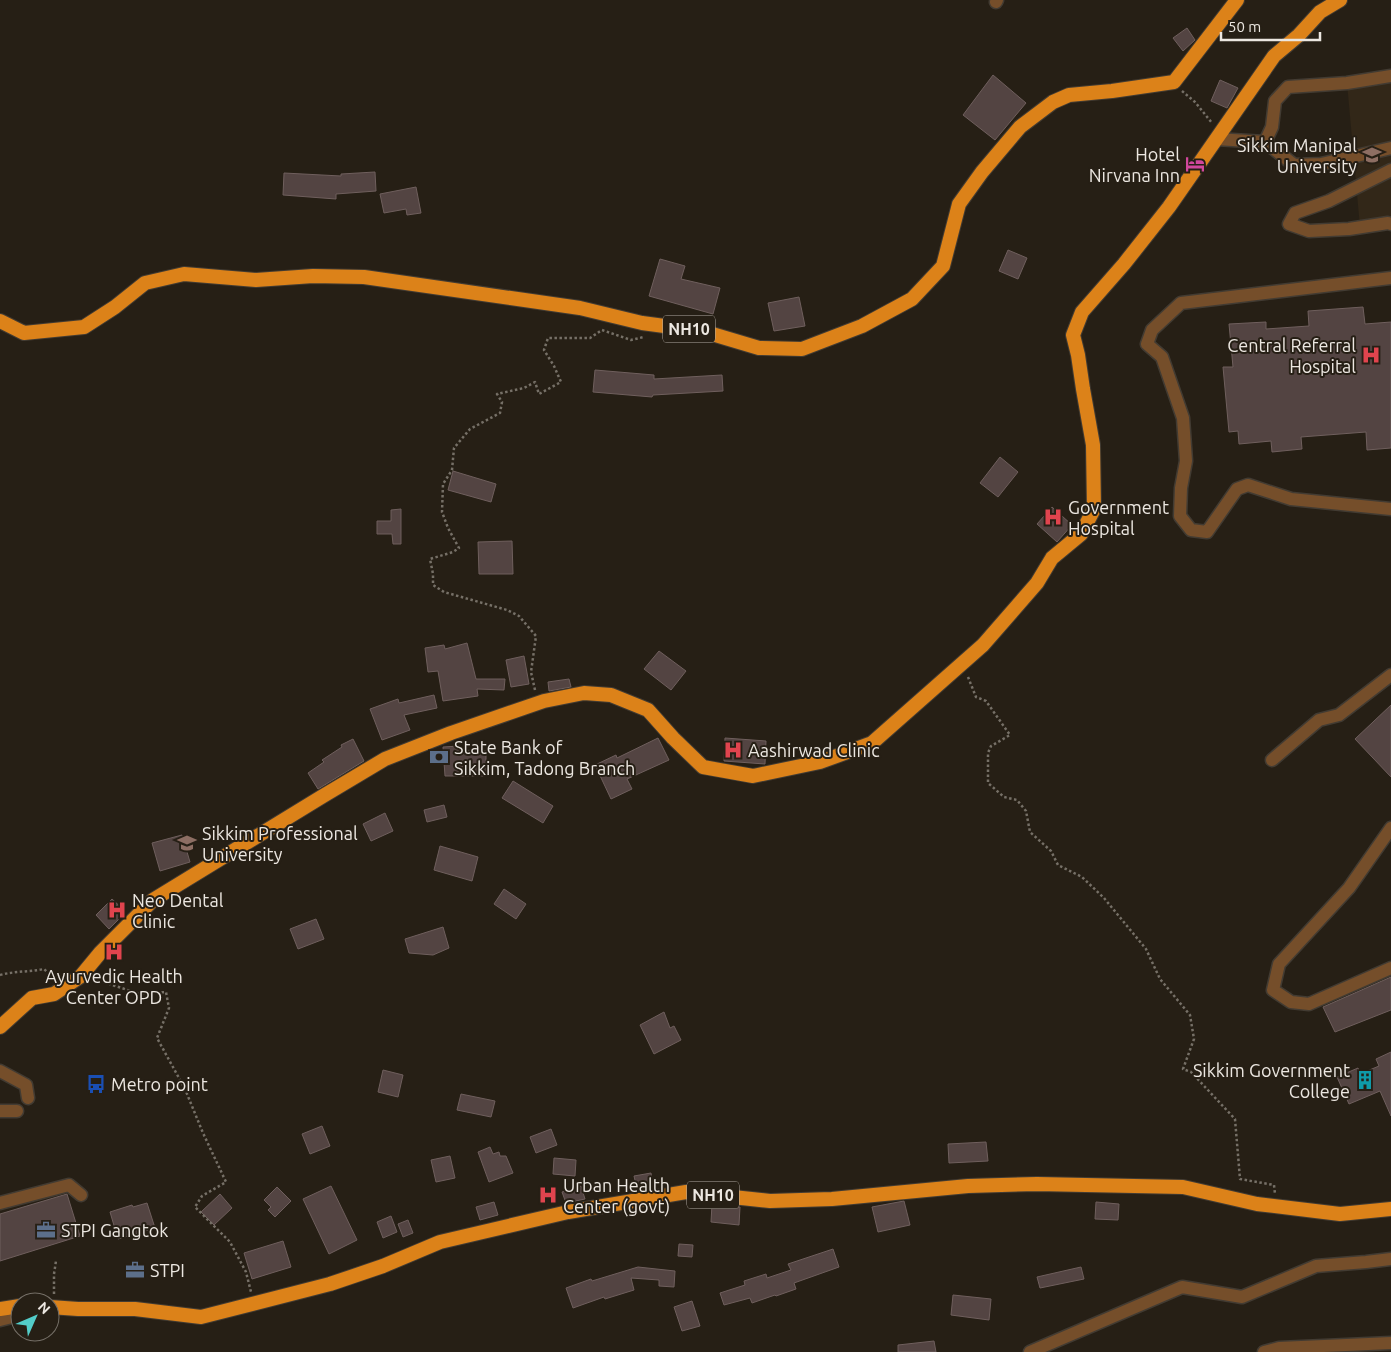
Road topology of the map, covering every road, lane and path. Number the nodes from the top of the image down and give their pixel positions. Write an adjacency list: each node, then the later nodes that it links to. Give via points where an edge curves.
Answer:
1 (1237, 0): 4 (highway)
2 (1340, 0): 5 (highway, via 1320,12 1274,56)
3 (1391, 76): 6 (street, via 1347,83 1288,86 1275,101 1272,127)
4 (1174, 82): 5 (path, via 1195,102); 11 (highway, NH10, via 1069,95 1053,102 1020,127 982,172 960,204 944,266 912,299 862,326 802,349 759,348 702,331 642,323 580,308 364,277 256,280 184,274 145,283 116,307 84,326 24,333)
5 (1219, 136): 6 (street); 14 (highway, via 1169,207 1082,312 1072,335 1093,445 1094,509 1081,534 1052,558 1038,584 983,645)
6 (1265, 142): 7 (street, via 1294,165 1321,164)
7 (1391, 148)
8 (1391, 170): 9 (street, via 1330,202 1296,213 1289,224 1309,231)
9 (1391, 224)
10 (1391, 278): 13 (street, via 1181,303 1152,330 1146,344 1162,357 1183,418 1186,461 1180,516 1191,530 1207,532 1237,489 1248,485 1291,499)
11 (0, 320)
12 (646, 337): 16 (path, via 631,340 602,330 590,338 548,338 544,350 561,382 539,394 535,382 497,394 502,402 500,413 470,429 454,448 452,470 442,484 442,512 459,548 430,559 433,585 444,592 519,616 536,636 531,672 534,688)
13 (1391, 509)
14 (951, 673): 16 (highway, via 872,743 820,762 753,776 703,766 648,710 611,695 584,693); 30 (path, via 969,677 976,697 986,701 1010,735 991,746 988,752 988,783 1004,797 1017,800 1026,811 1030,832 1051,851 1058,865 1082,877 1104,898 1146,949 1160,979 1190,1015 1194,1039 1183,1069 1190,1072 1235,1119 1240,1179 1274,1185)
15 (1391, 674): 17 (street, via 1339,715 1319,720)
16 (544, 701): 21 (highway, via 385,760 331,791 153,900)
17 (1272, 760)
18 (1391, 828): 19 (street, via 1349,888 1278,964 1273,990 1291,1002 1309,1004)
19 (1391, 968)
20 (0, 975): 22 (path, via 44,969)
21 (81, 976): 22 (highway); 35 (path, via 140,994 166,992 169,1008 157,1038 186,1089 226,1182 202,1196 195,1207 230,1242 246,1272)
22 (63, 988): 23 (highway, via 54,994 32,998)
23 (0, 1028)
24 (0, 1071): 25 (street, via 26,1085)
25 (28, 1098)
26 (0, 1111): 27 (street)
27 (17, 1111)
28 (81, 1195): 29 (street, via 69,1185)
29 (0, 1203)
30 (1277, 1206): 31 (highway, NH10, via 1340,1214); 35 (highway, NH10, via 1164,1186 978,1186 770,1201 686,1192 568,1212 440,1242 330,1284)
31 (1391, 1209)
32 (1391, 1259): 38 (street, via 1316,1266 1242,1297 1182,1287)
33 (56, 1261): 34 (path)
34 (53, 1292)
35 (254, 1303): 36 (highway, NH10, via 201,1317 136,1309)
36 (60, 1308)
37 (1391, 1343): 39 (street, via 1279,1348)
38 (1030, 1352)
39 (1264, 1352)

